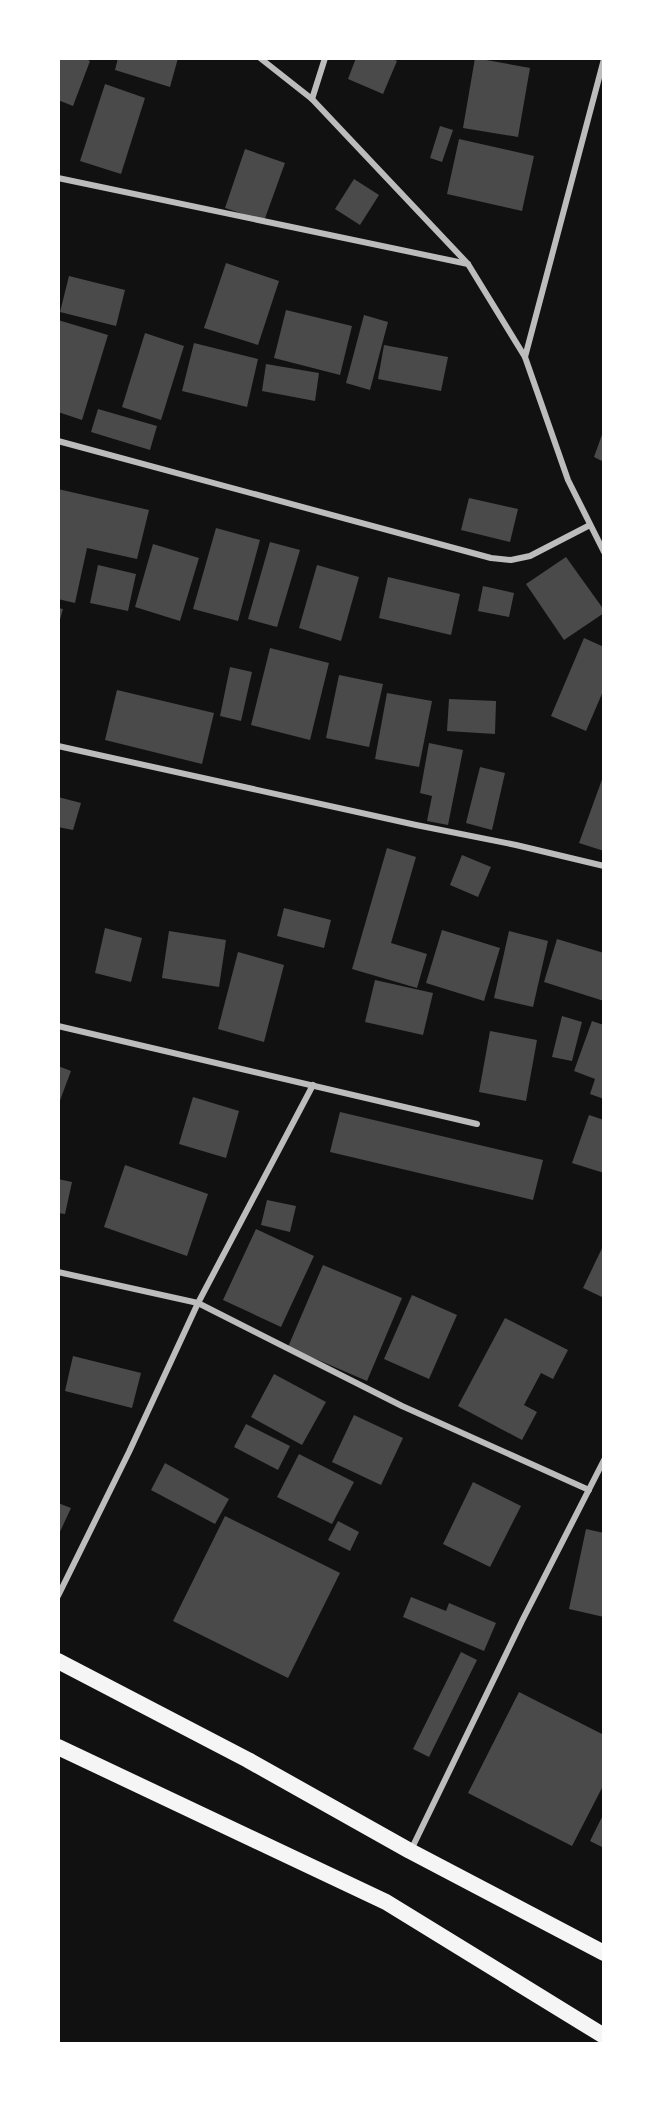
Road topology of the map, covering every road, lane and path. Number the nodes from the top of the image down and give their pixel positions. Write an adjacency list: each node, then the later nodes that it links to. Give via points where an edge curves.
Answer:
1 (260, 58): 4 (street)
2 (325, 58): 4 (street)
3 (603, 59): 7 (street)
4 (312, 99): 6 (street)
5 (58, 178): 6 (street)
6 (468, 264): 7 (street)
7 (525, 357): 9 (street, via 568,480)
8 (58, 441): 9 (street, via 491,558 511,560 530,556)
9 (590, 525): 10 (street)
10 (603, 552)
11 (58, 746): 12 (street)
12 (603, 866)
13 (58, 1026): 14 (street)
14 (313, 1085): 15 (street); 17 (street)
15 (477, 1124)
16 (58, 1272): 17 (street)
17 (198, 1303): 19 (street, via 402,1406); 20 (street)
18 (603, 1460): 19 (street)
19 (589, 1490): 23 (street)
20 (58, 1596)
21 (58, 1661): 23 (highway, via 248,1760)
22 (58, 1747): 25 (highway, via 386,1902)
23 (410, 1851): 24 (highway)
24 (603, 1953)
25 (603, 2036)

